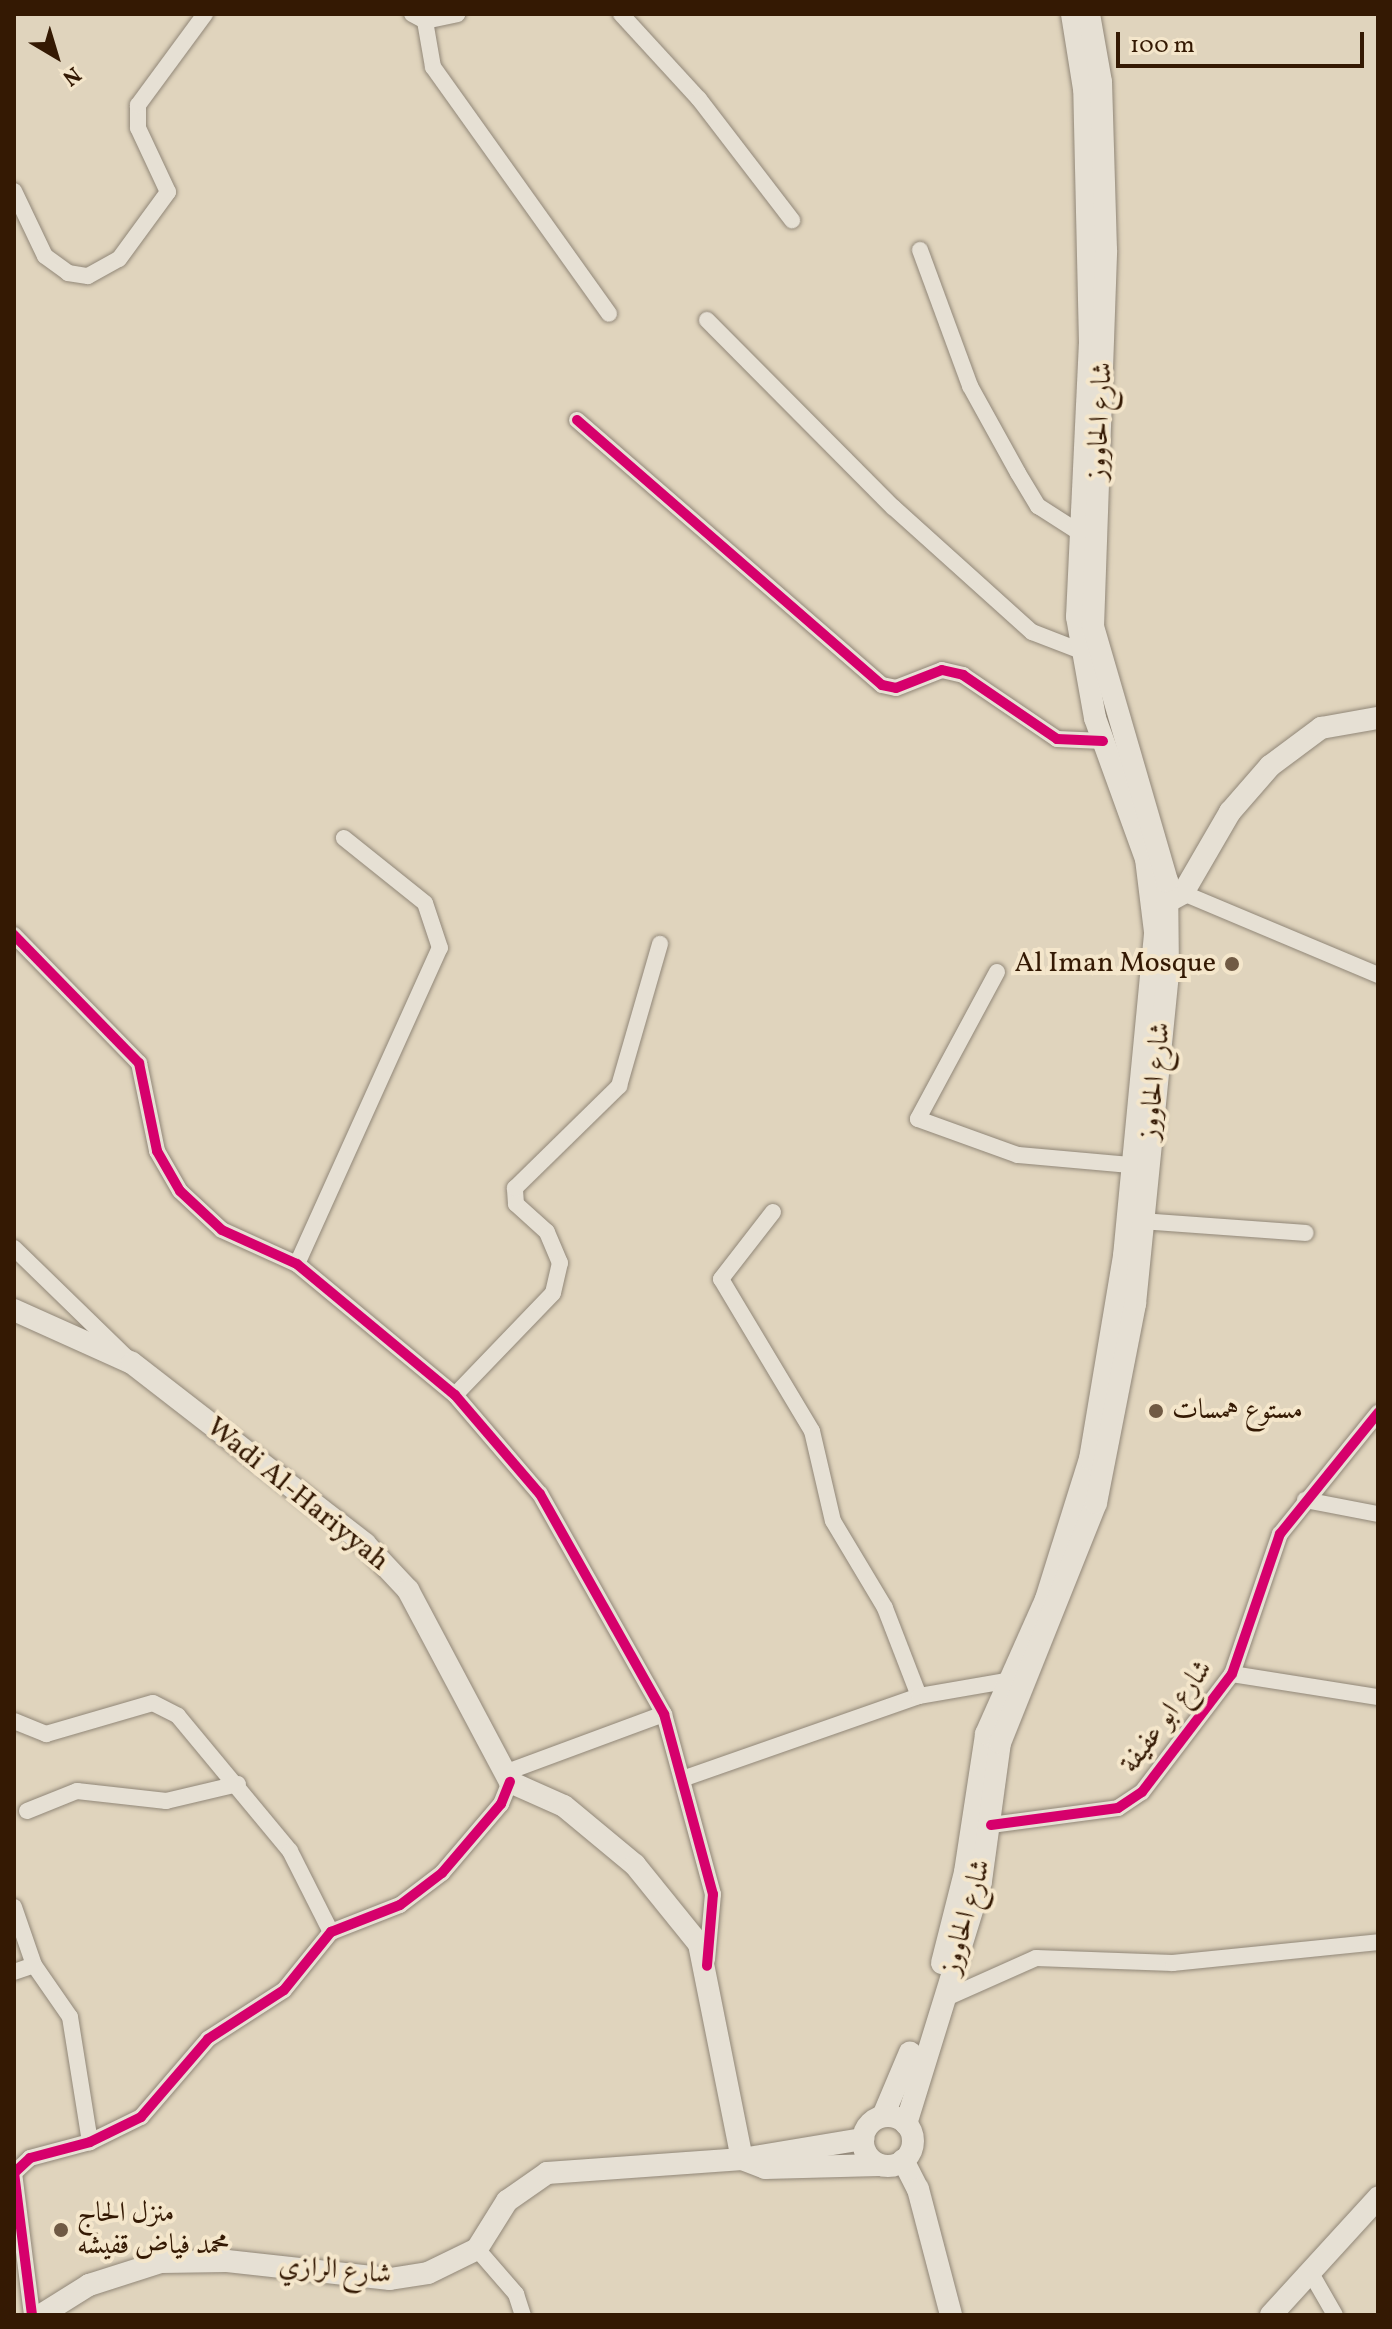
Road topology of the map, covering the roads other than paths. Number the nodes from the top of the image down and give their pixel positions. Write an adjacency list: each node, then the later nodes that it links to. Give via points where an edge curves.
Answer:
1 (205, 14): 7 (street, via 138,105 138,128 168,192 119,259 88,276 68,273 45,256)
2 (457, 14): 6 (street)
3 (621, 14): 8 (street, via 699,99)
4 (1072, 14): 13 (main road, via 1084,89 1090,344)
5 (1089, 14): 18 (main road, شارع الحاووز, via 1101,82 1105,221 1093,627)
6 (418, 17): 10 (street, via 433,67)
7 (14, 191)
8 (792, 220)
9 (920, 250): 13 (street, via 970,386 1018,473 1038,506)
10 (609, 314)
11 (707, 320): 14 (street, via 893,507 1032,632)
12 (577, 420): 16 (street, via 882,685 896,688 953,673 1057,739)
13 (1080, 533): 14 (main road)
14 (1081, 651): 16 (main road)
15 (1378, 718): 18 (main road, via 1321,728 1270,766 1230,812)
16 (1103, 741): 18 (main road, via 1146,859)
17 (344, 838): 28 (street, via 425,903 440,948)
18 (1169, 901): 22 (street); 23 (main road); 25 (main road, شارع الحاووز)
19 (14, 935): 28 (street, via 139,1063 157,1151 180,1191 222,1230)
20 (660, 944): 31 (street, via 619,1086 515,1188 516,1204 547,1232 560,1263 553,1293)
21 (997, 972): 23 (street, via 918,1119 1018,1155)
22 (1378, 975)
23 (1131, 1165): 36 (main road, via 1090,1459 1046,1599)
24 (773, 1212): 37 (street, via 721,1279 812,1431 833,1521 885,1608)
25 (1142, 1221): 26 (street); 45 (main road, شارع الحاووز, via 1135,1304 1096,1503 1052,1625 1008,1718)
26 (1306, 1233)
27 (14, 1248): 30 (street)
28 (297, 1264): 31 (street)
29 (14, 1310): 30 (main road, Wadi Al-Hariyyah)
30 (132, 1363): 41 (main road, Wadi Al-Hariyyah, via 365,1544 408,1590)
31 (455, 1395): 39 (street, via 540,1494)
32 (1378, 1413): 33 (street, شارع ابو عفيفة)
33 (1305, 1500): 34 (street); 35 (street, شارع ابو عفيفة, via 1280,1534)
34 (1378, 1514)
35 (1232, 1674): 38 (street); 45 (street, شارع ابو عفيفة, via 1127,1805)
36 (1006, 1681): 37 (street); 53 (main road, via 986,1734 942,1963)
37 (919, 1696): 42 (street)
38 (1378, 1697)
39 (664, 1714): 41 (street); 42 (street)
40 (14, 1721): 43 (street, via 46,1734 153,1703 178,1716)
41 (508, 1777): 47 (street, via 501,1804 442,1873 400,1905); 50 (main road, via 564,1806 635,1865 687,1926)
42 (685, 1778): 50 (street, via 713,1894)
43 (238, 1784): 44 (street, via 166,1801 77,1791); 47 (street, via 290,1851)
44 (27, 1811)
45 (991, 1825): 52 (main road, شارع الحاووز)
46 (14, 1907): 49 (street)
47 (331, 1932): 56 (street, via 284,1990 208,2039 141,2117)
48 (1378, 1942): 52 (street, via 1173,1963 1036,1958)
49 (34, 1965): 51 (street); 56 (street, via 70,2017)
50 (707, 1966): 57 (main road)
51 (14, 1972)
52 (944, 1999): 54 (main road, شارع الحاووز)
53 (883, 2116): 54 (main road); 55 (main road)
54 (906, 2124): 58 (main road, via 912,2147)
55 (863, 2139): 57 (main road); 59 (main road)
56 (90, 2142): 63 (street, via 30,2158 14,2173)
57 (742, 2159): 59 (main road, via 765,2168); 61 (main road, via 547,2173 507,2201)
58 (903, 2160): 59 (main road); 66 (main road, via 918,2189)
59 (879, 2165)
60 (1378, 2198): 62 (main road)
61 (477, 2249): 64 (main road, شارع الرازي, via 449,2266 390,2279 227,2261 161,2262 89,2285); 65 (street, via 516,2294)
62 (1312, 2275): 67 (main road); 68 (street)
63 (32, 2315)
64 (41, 2315)
65 (523, 2315)
66 (951, 2315)
67 (1271, 2315)
68 (1335, 2315)

